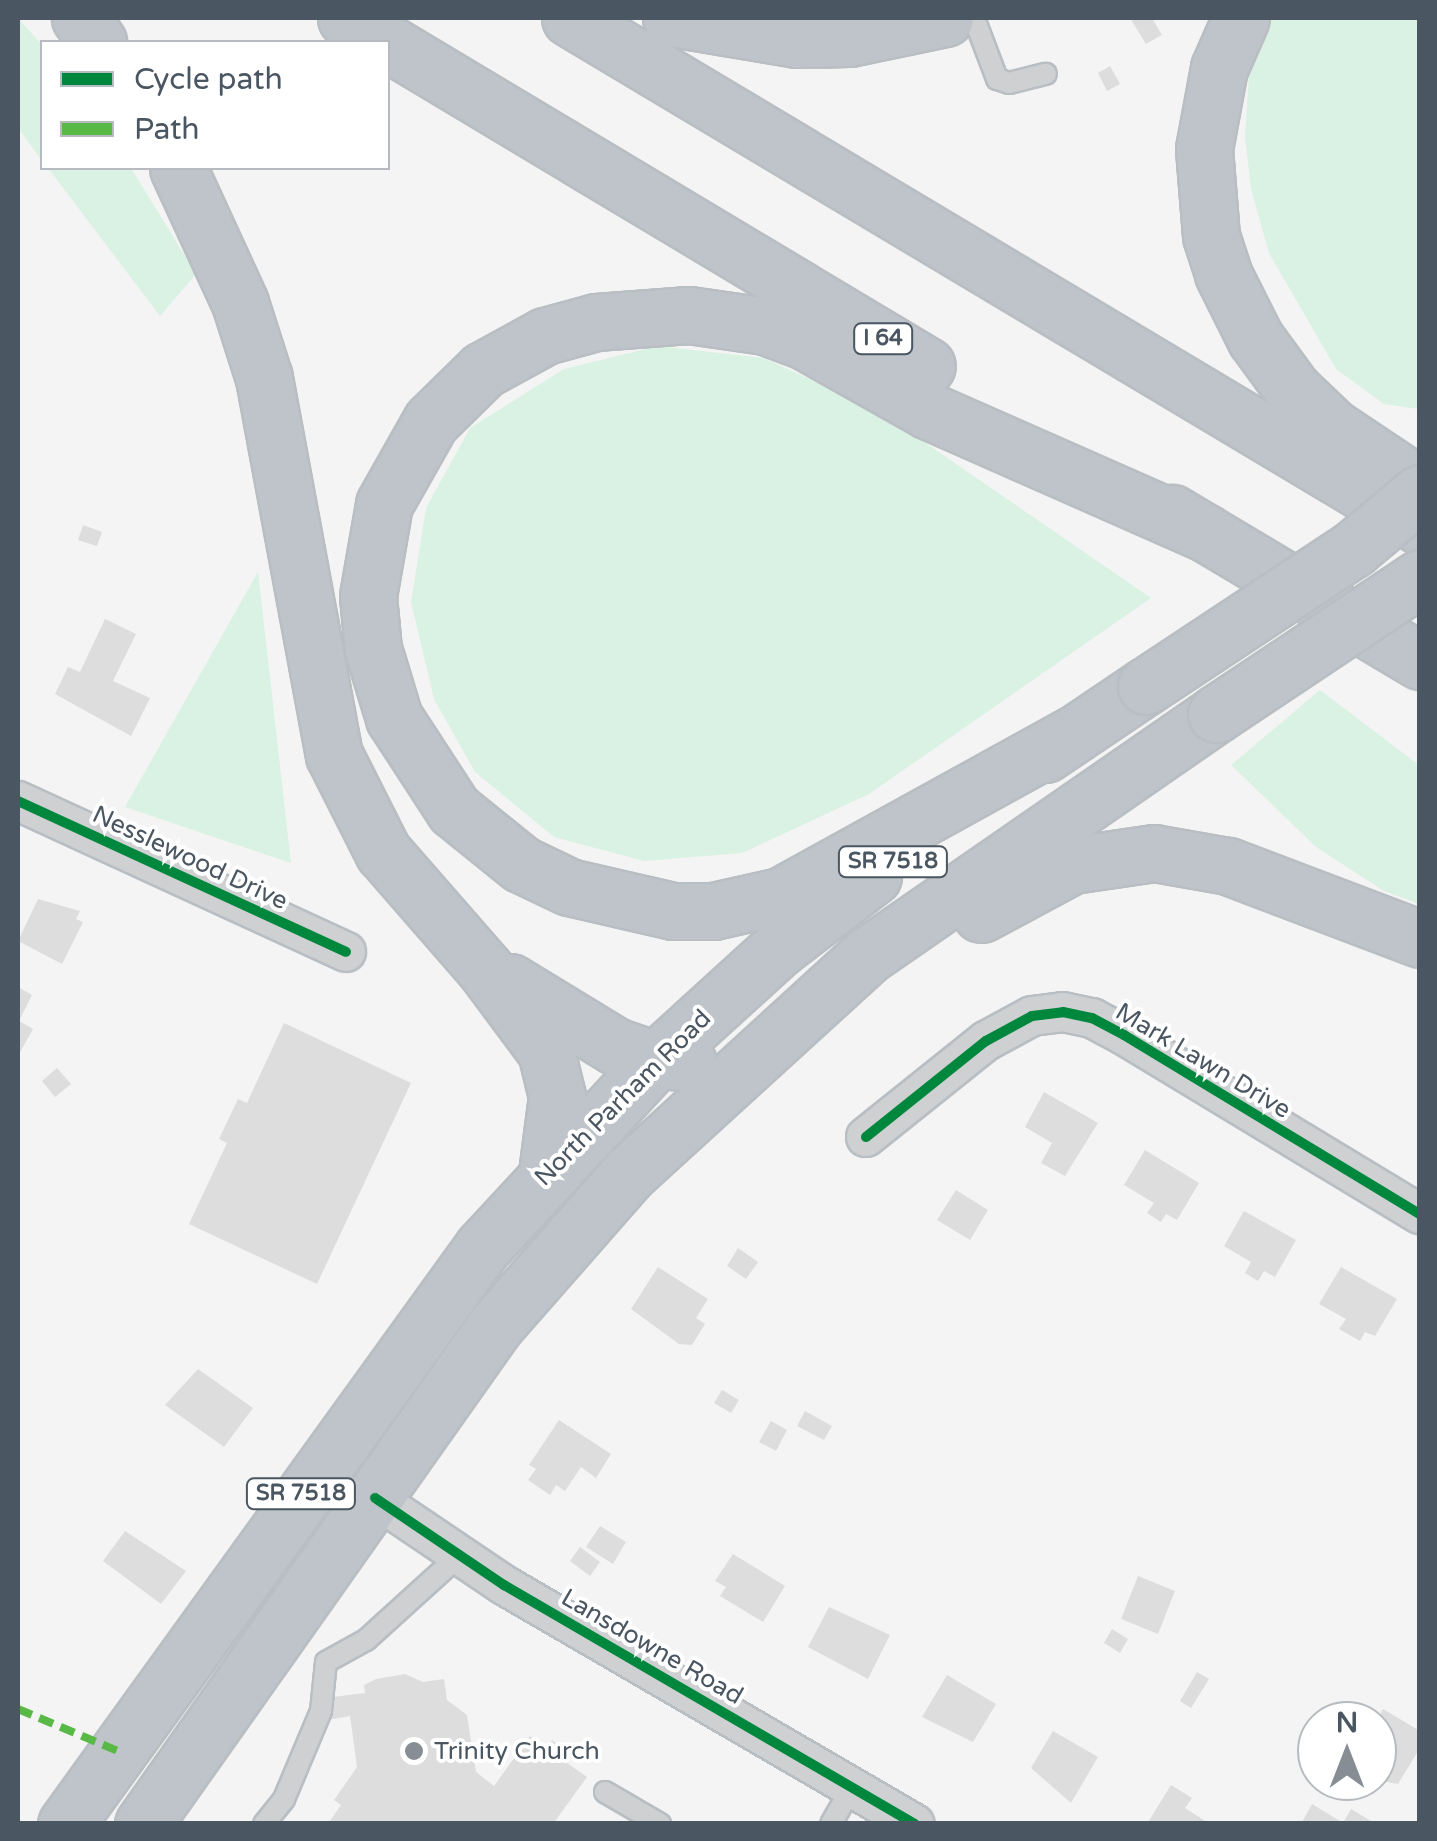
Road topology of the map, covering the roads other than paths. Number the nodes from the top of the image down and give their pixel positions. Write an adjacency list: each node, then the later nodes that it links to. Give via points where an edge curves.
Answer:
1 (80, 18): 8 (highway)
2 (346, 18): 9 (highway, I 64)
3 (570, 18): 15 (highway)
4 (672, 18): 5 (highway, via 796,39 849,38)
5 (945, 18)
6 (974, 18): 11 (lane, via 997,78 1009,83)
7 (1241, 18): 13 (highway, via 1219,68 1204,149 1211,236 1223,274 1255,338 1293,390 1333,428)
8 (96, 40)
9 (383, 40)
10 (390, 44): 16 (highway, I 64)
11 (1046, 74)
12 (179, 170): 23 (highway, via 240,303 269,396 334,754 384,852)
13 (1420, 485)
14 (1420, 493): 19 (highway, North Parham Road / SR 7518, bridge, via 1353,548)
15 (1420, 526)
16 (1205, 533): 18 (highway, I 64); 19 (highway, via 930,411 805,341 765,326 690,315 596,322 546,336 483,370 430,421 384,504 368,596 373,649 394,718 454,810 521,864 569,888 673,911 713,911 780,896)
17 (1420, 578): 24 (highway, SR 7518, bridge, via 958,888 868,955)
18 (1420, 661)
19 (1074, 734): 25 (highway, North Parham Road / SR 7518, via 809,926)
20 (18, 800): 22 (street, Nesslewood Drive)
21 (1420, 939): 29 (highway, via 1193,856 1109,856 1036,880 843,1020 602,1244)
22 (346, 952)
23 (485, 969): 25 (highway, via 615,1046); 27 (highway, via 537,1034 553,1074 557,1120)
24 (769, 1045): 25 (highway, via 704,1060); 29 (highway, SR 7518, via 627,1175)
25 (656, 1060): 27 (highway, North Parham Road / SR 7518)
26 (866, 1136): 28 (street, Mark Lawn Drive, via 986,1041 1032,1016 1063,1012 1124,1035)
27 (547, 1172): 34 (highway, North Parham Road / SR 7518, via 399,1356)
28 (1420, 1214)
29 (495, 1326): 30 (highway, SR 7518)
30 (374, 1498): 31 (street, Lansdowne Road); 35 (highway, SR 7518)
31 (461, 1554): 32 (street, Lansdowne Road); 36 (lane, via 366,1640 326,1662 321,1711 284,1799)
32 (852, 1787): 38 (lane); 39 (street, Lansdowne Road)
33 (605, 1792): 37 (lane)
34 (66, 1824)
35 (143, 1824)
36 (264, 1824)
37 (660, 1824)
38 (831, 1824)
39 (914, 1824)

